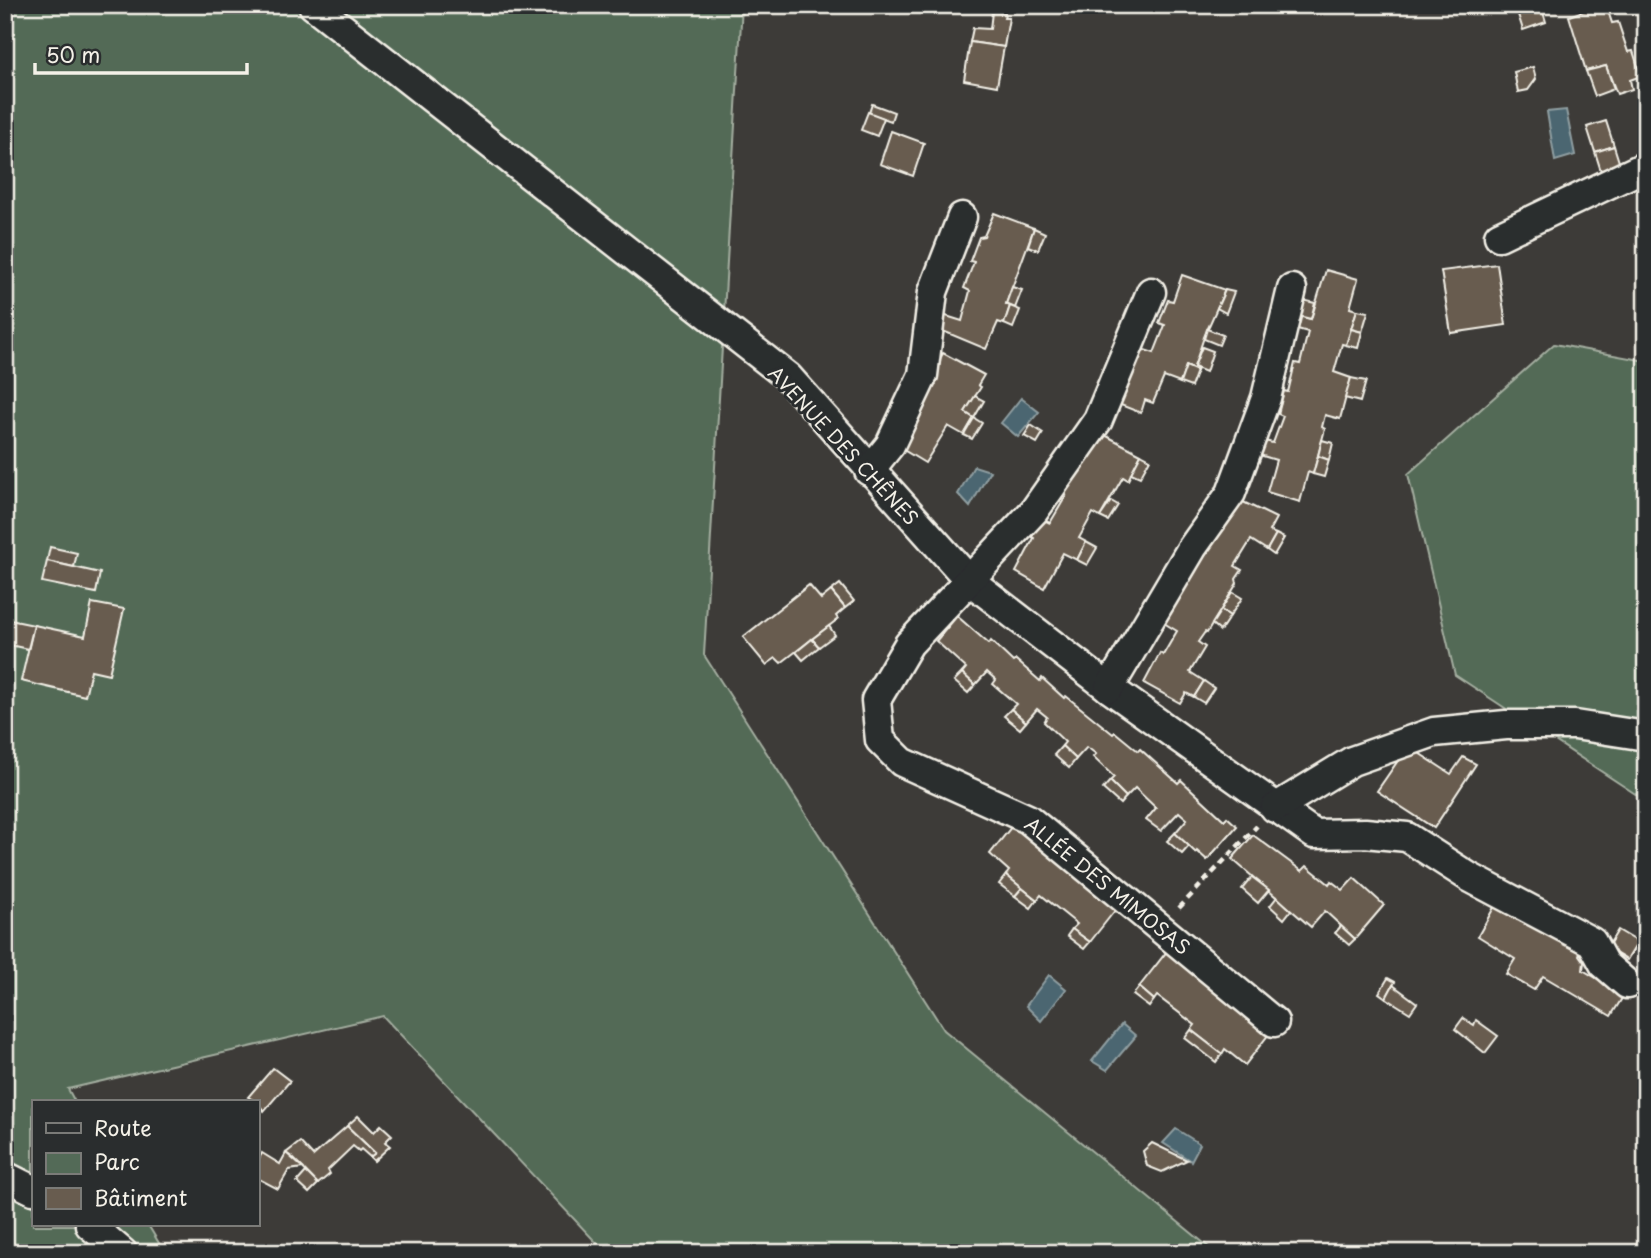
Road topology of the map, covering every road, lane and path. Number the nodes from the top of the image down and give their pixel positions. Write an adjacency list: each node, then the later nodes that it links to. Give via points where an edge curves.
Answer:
1 (313, 5): 7 (street, AVENUE DES CHÊNES, via 788,377)
2 (1646, 166): 4 (street)
3 (961, 217): 7 (street, via 933,292 923,375 890,445)
4 (1499, 236)
5 (1292, 289): 9 (street, via 1266,398 1231,493 1192,548)
6 (1151, 292): 8 (street, ALLÉE DES MIMOSAS, via 1098,419 1034,511)
7 (869, 471): 8 (street, AVENUE DES CHÊNES)
8 (969, 580): 9 (street, AVENUE DES CHÊNES); 12 (street, ALLÉE DES MIMOSAS, via 909,644 876,700 880,740 902,762 1028,819)
9 (1109, 688): 11 (street, AVENUE DES CHÊNES)
10 (1646, 736): 11 (street, via 1575,726 1506,725 1434,732 1352,761)
11 (1275, 808): 12 (path, via 1176,911); 13 (street, AVENUE DES CHÊNES, via 1314,834 1407,838 1469,877 1592,942 1604,964)
12 (1165, 929): 14 (street, ALLÉE DES MIMOSAS)
13 (1628, 984)
14 (1274, 1021)
15 (5, 1176): 16 (street)
16 (32, 1190)
17 (91, 1226): 18 (street)
18 (123, 1253)

